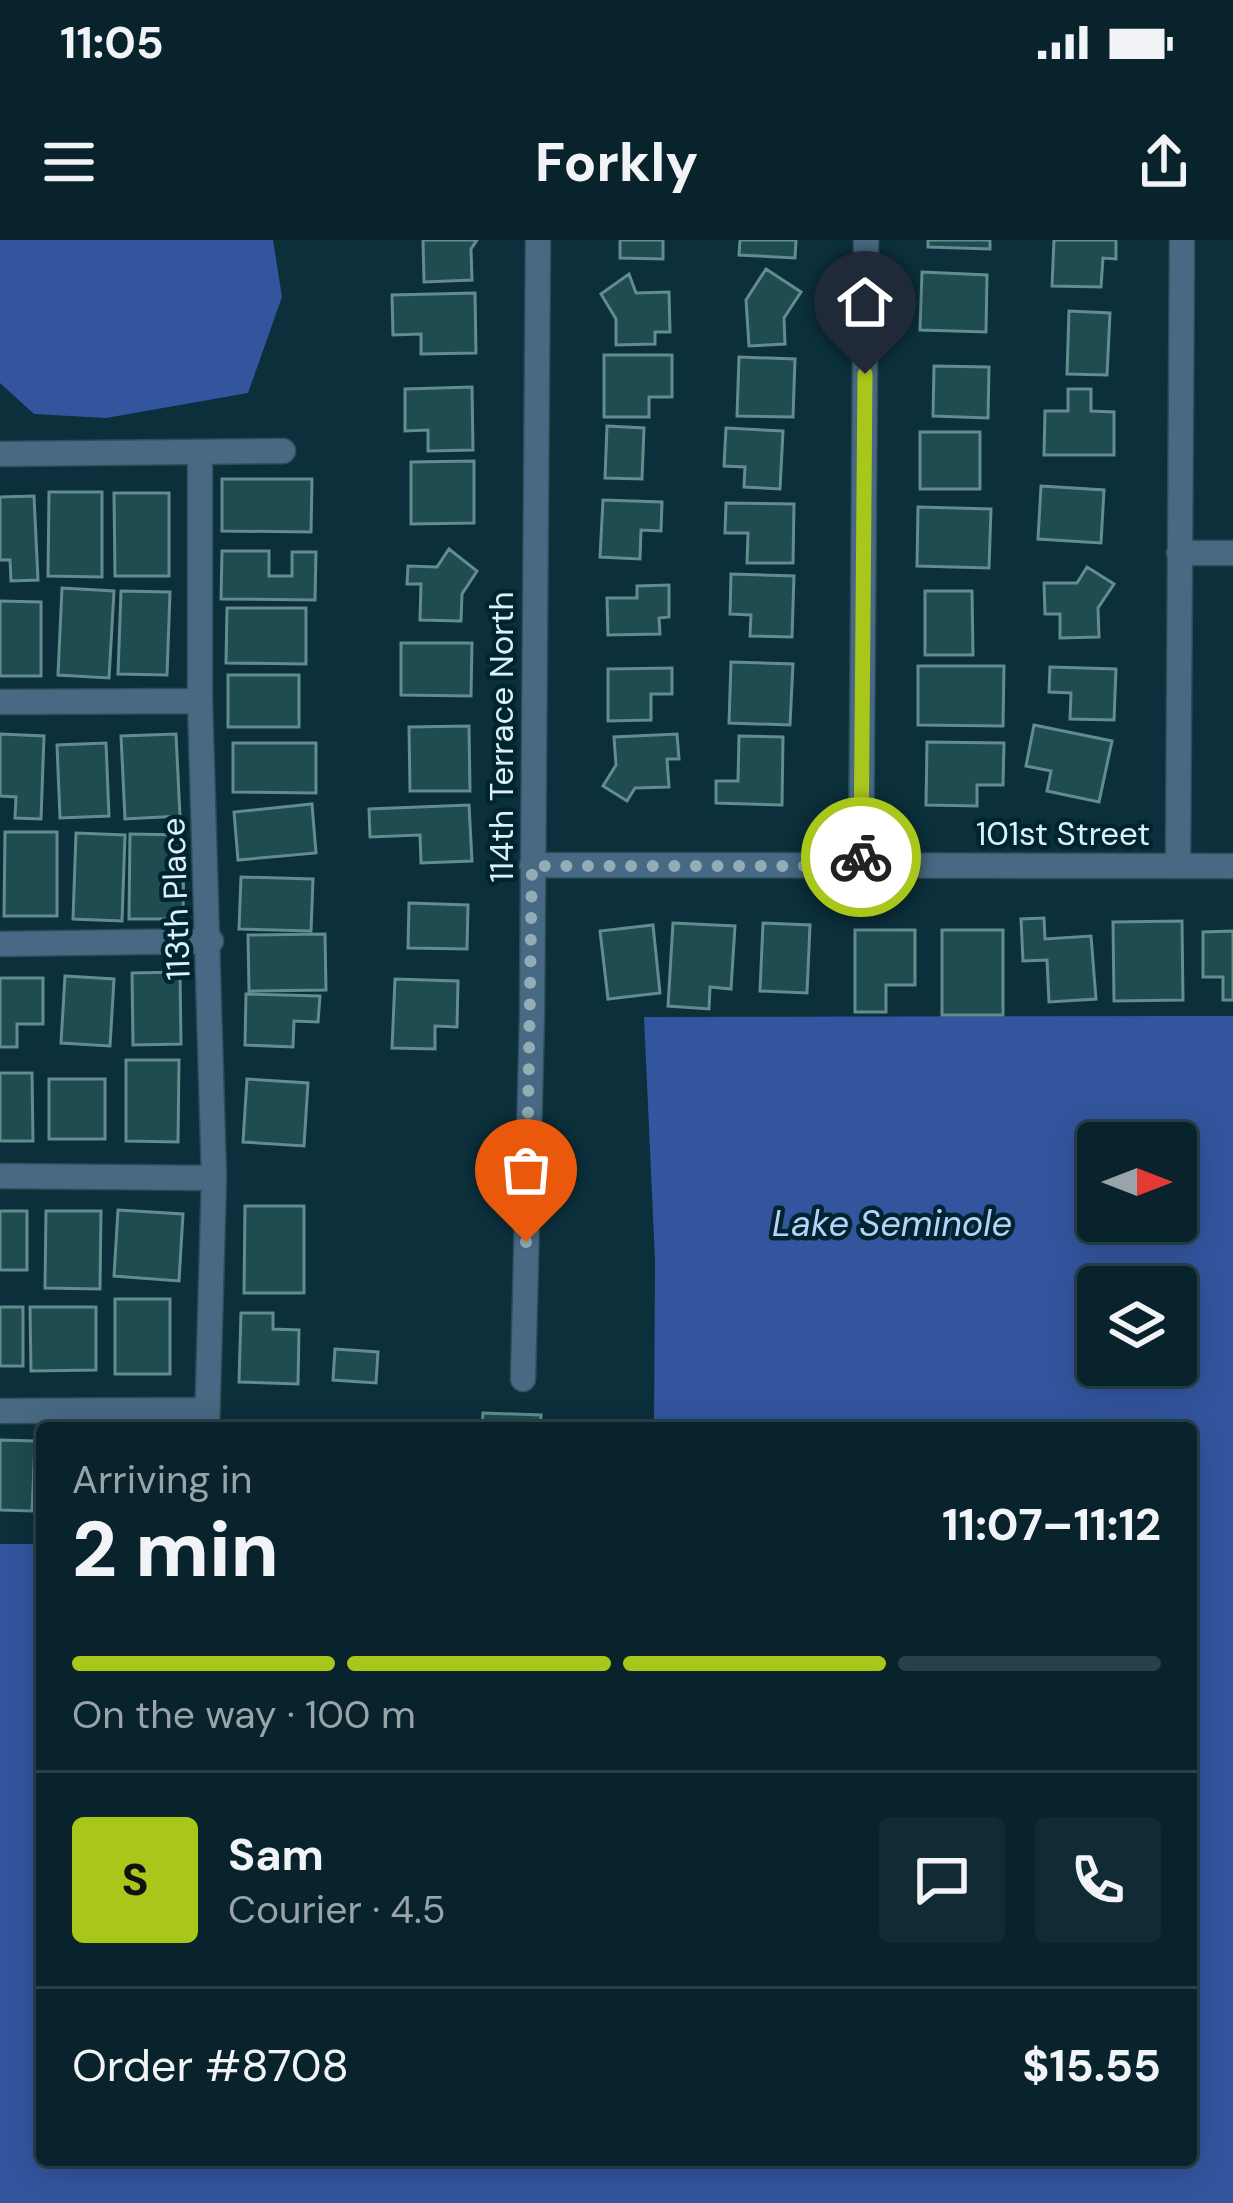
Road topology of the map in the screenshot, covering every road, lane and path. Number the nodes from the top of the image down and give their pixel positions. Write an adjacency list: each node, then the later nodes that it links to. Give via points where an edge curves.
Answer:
1 (538, 240): 11 (street, 114th Terrace North)
2 (866, 240): 12 (street)
3 (1182, 240): 7 (street)
4 (283, 451): 5 (street)
5 (200, 452): 6 (street); 9 (street, 113th Place)
6 (0, 454)
7 (1179, 553): 8 (street); 13 (street)
8 (1233, 553)
9 (200, 701): 10 (street); 15 (street, 113th Place)
10 (0, 702)
11 (532, 866): 12 (street, 101st Street); 19 (street, 114th Terrace North)
12 (861, 866): 13 (street, 101st Street)
13 (1178, 866): 14 (street, 101st Street)
14 (1233, 866)
15 (211, 941): 16 (street); 18 (street, 113th Place)
16 (0, 944)
17 (0, 1176): 18 (street)
18 (214, 1178): 21 (street, 113th Place)
19 (523, 1379)
20 (0, 1411): 21 (street)
21 (207, 1419)

